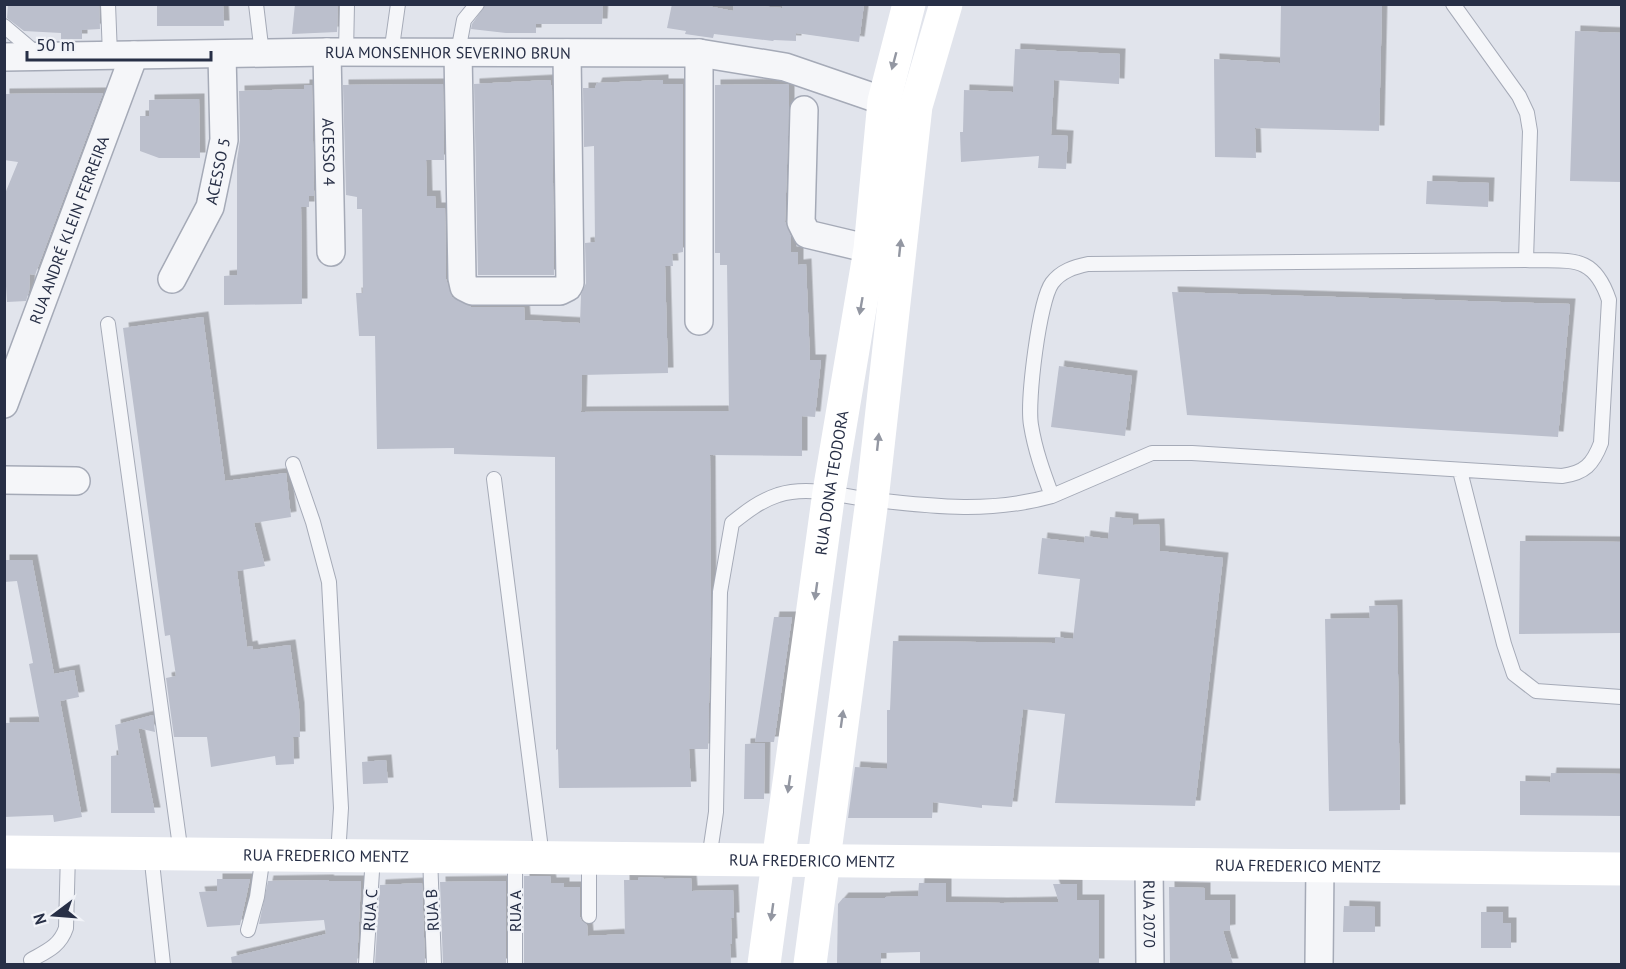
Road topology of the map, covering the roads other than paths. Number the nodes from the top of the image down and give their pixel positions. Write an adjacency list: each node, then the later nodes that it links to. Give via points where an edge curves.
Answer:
1 (108, 4): 17 (lane)
2 (256, 4): 15 (lane)
3 (347, 4): 11 (lane)
4 (398, 4): 16 (lane)
5 (477, 4): 10 (lane, via 464,20)
6 (909, 4): 20 (main road, RUA DONA TEODORA, one-way to 20)
7 (946, 4): 36 (main road, one-way to 7, via 916,106)
8 (1453, 4): 24 (lane, via 1527,113 1530,131)
9 (4, 26): 18 (lane)
10 (458, 52): 12 (street, RUA MONSENHOR SEVERINO BRUN); 12 (street, via 462,278 472,291 560,291 570,283); 16 (street, RUA MONSENHOR SEVERINO BRUN)
11 (337, 53): 15 (street, RUA MONSENHOR SEVERINO BRUN); 16 (street, RUA MONSENHOR SEVERINO BRUN); 23 (street, ACESSO 4)
12 (567, 53): 13 (street, RUA MONSENHOR SEVERINO BRUN)
13 (699, 53): 20 (street, RUA MONSENHOR SEVERINO BRUN, via 786,67); 26 (street)
14 (222, 54): 15 (street, RUA MONSENHOR SEVERINO BRUN); 17 (street, RUA MONSENHOR SEVERINO BRUN); 25 (street, ACESSO 5, via 224,140 210,207)
15 (262, 54)
16 (390, 54)
17 (122, 55): 18 (street, RUA MONSENHOR SEVERINO BRUN); 28 (street, RUA ANDRÉ KLEIN FERREIRA)
18 (39, 56): 19 (street, RUA MONSENHOR SEVERINO BRUN)
19 (4, 57)
20 (884, 100): 22 (main road, RUA DONA TEODORA)
21 (804, 110): 22 (street, via 801,222 807,234 817,238)
22 (870, 249): 34 (main road, RUA DONA TEODORA, one-way to 34)
23 (331, 252)
24 (1526, 260): 30 (lane, via 1581,262 1592,268 1603,283 1609,300 1601,443 1587,468 1576,474); 35 (lane, via 1072,267 1051,284 1046,297 1031,380 1030,422)
25 (172, 279)
26 (699, 321)
27 (108, 324): 40 (lane)
28 (4, 404)
29 (292, 464): 42 (lane, via 329,582 341,808)
30 (1460, 471): 35 (lane, via 1152,453); 37 (lane, via 1514,674 1536,691)
31 (495, 479): 45 (lane, RUA A)
32 (4, 480): 33 (street)
33 (76, 481)
34 (829, 492): 36 (lane); 47 (lane, via 780,494 754,505 732,523 720,592 716,812); 48 (main road, RUA DONA TEODORA, one-way to 48)
35 (1052, 496): 36 (lane, via 997,507 960,508)
36 (872, 500): 49 (main road, one-way to 36)
37 (1621, 697)
38 (4, 852): 39 (main road, RUA FREDERICO MENTZ)
39 (68, 853): 40 (main road, RUA FREDERICO MENTZ); 55 (lane, via 66,928 62,940)
40 (166, 853): 41 (main road, RUA FREDERICO MENTZ); 57 (lane)
41 (264, 854): 42 (main road, RUA FREDERICO MENTZ); 54 (lane)
42 (338, 855): 43 (main road, RUA FREDERICO MENTZ)
43 (373, 856): 44 (main road, RUA FREDERICO MENTZ); 58 (lane, RUA C)
44 (430, 856): 45 (main road, RUA FREDERICO MENTZ); 59 (lane, RUA B)
45 (529, 857): 46 (main road, RUA FREDERICO MENTZ); 60 (lane, RUA A)
46 (589, 858): 47 (main road, RUA FREDERICO MENTZ); 53 (lane)
47 (709, 859): 48 (main road, RUA FREDERICO MENTZ)
48 (779, 860): 49 (main road, RUA FREDERICO MENTZ); 56 (main road, RUA DONA TEODORA, one-way to 56)
49 (824, 860): 50 (main road, RUA FREDERICO MENTZ); 62 (main road)
50 (1149, 864): 51 (main road, RUA FREDERICO MENTZ); 63 (street, RUA 2070)
51 (1320, 866): 52 (main road, RUA FREDERICO MENTZ); 64 (street)
52 (1622, 869)
53 (589, 916)
54 (248, 930)
55 (31, 960)
56 (764, 961): 61 (main road)
57 (163, 964)
58 (366, 964)
59 (434, 964)
60 (515, 964)
61 (803, 964)
62 (810, 964)
63 (1150, 964)
64 (1319, 964)

